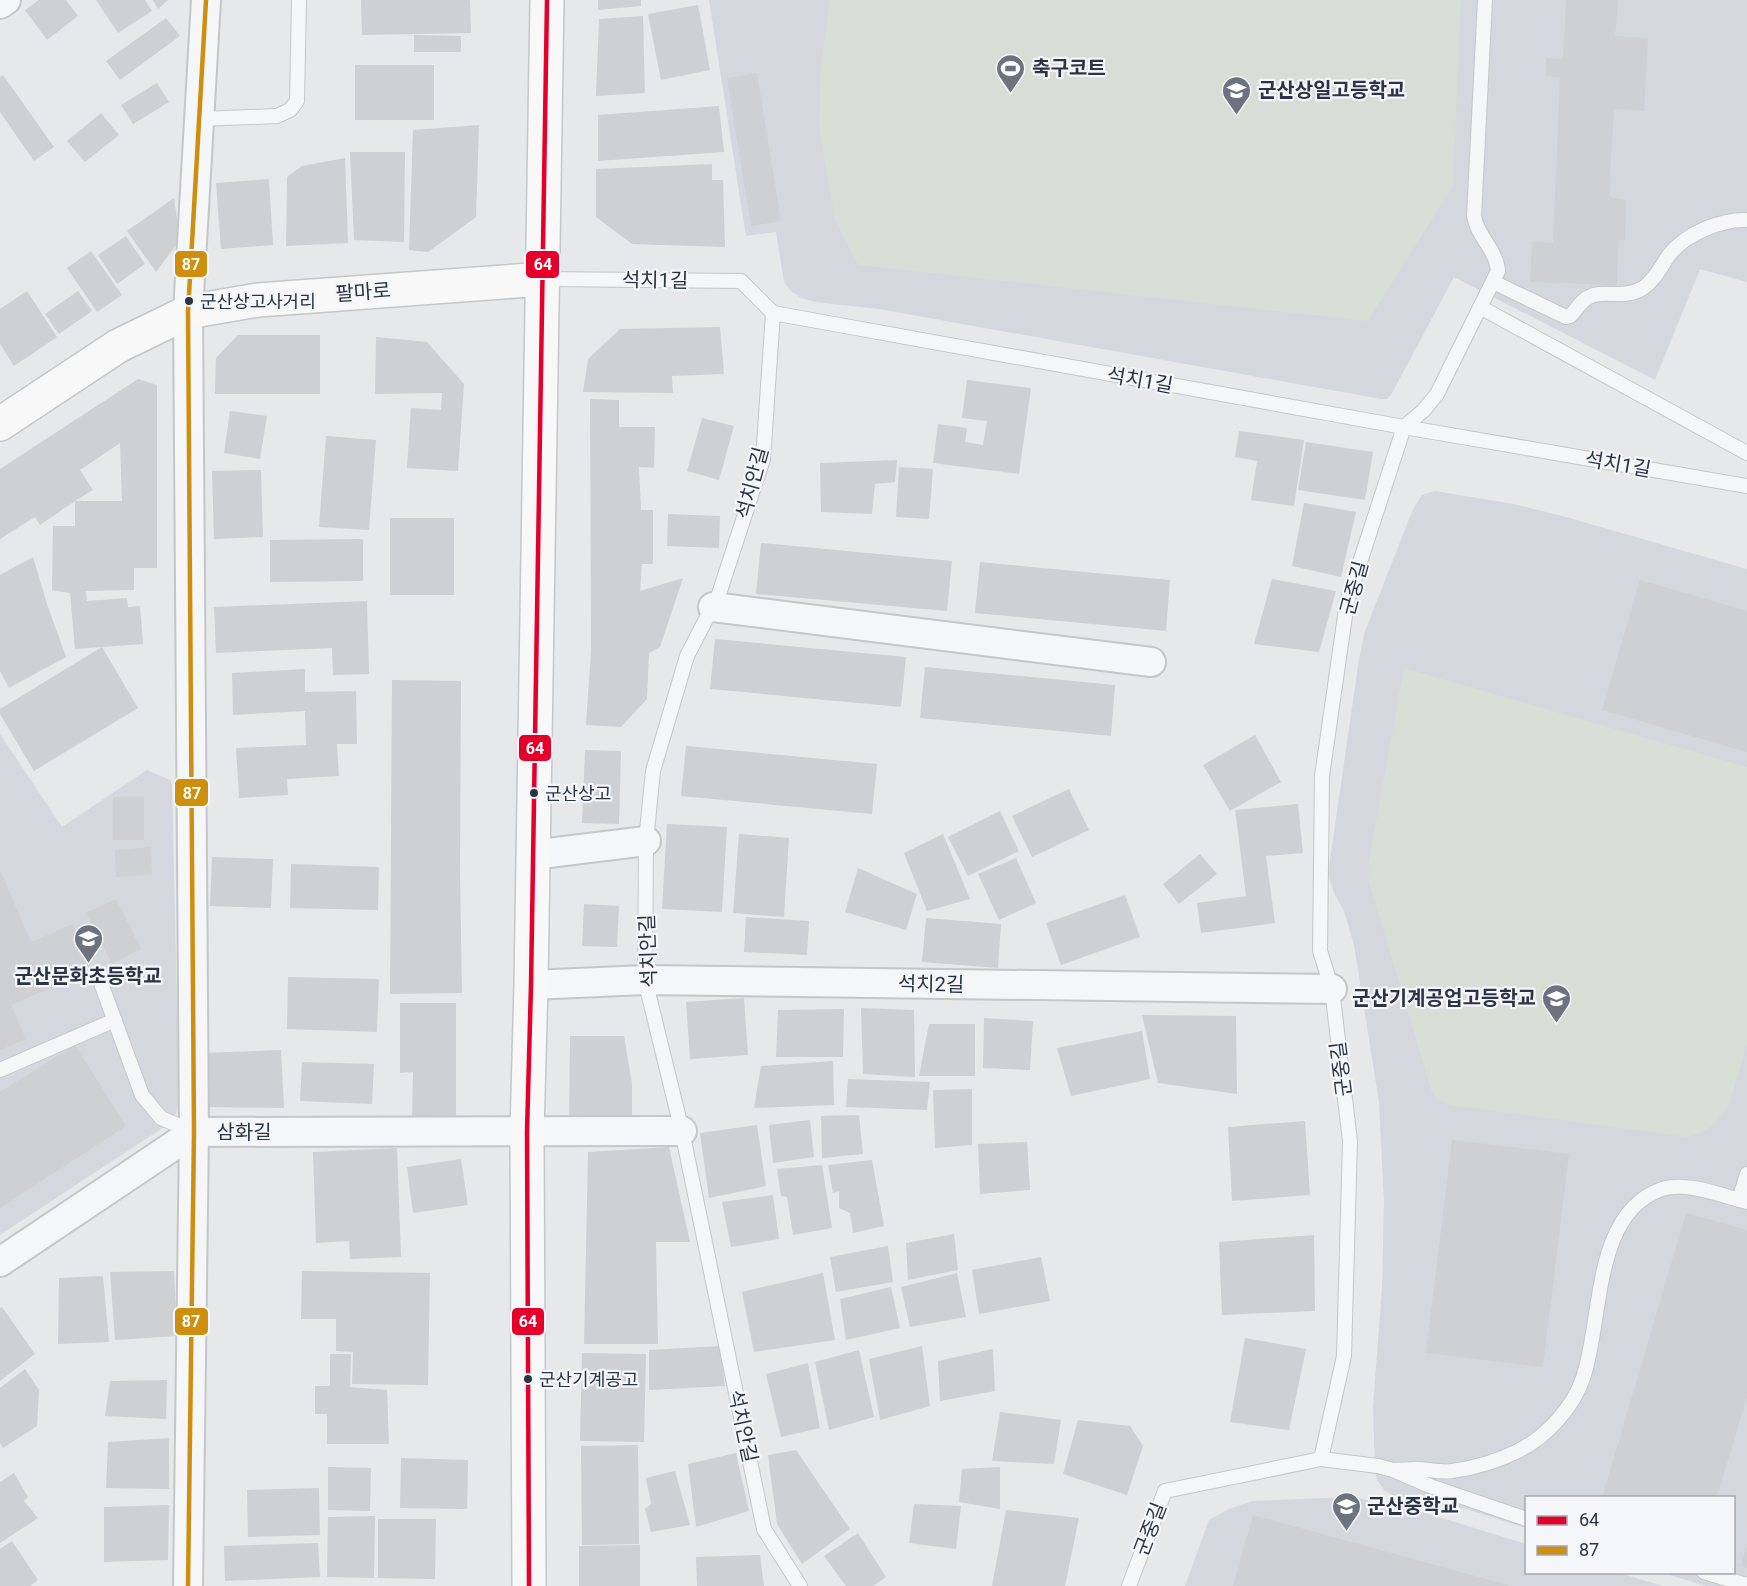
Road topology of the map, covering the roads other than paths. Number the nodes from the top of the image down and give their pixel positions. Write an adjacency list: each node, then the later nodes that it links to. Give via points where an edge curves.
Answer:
1 (6, 0): 6 (street)
2 (206, 0): 7 (street)
3 (299, 0): 7 (lane, via 297,101 290,110 277,116)
4 (547, 0): 9 (street)
5 (1485, 0): 10 (lane, via 1474,216 1498,263)
6 (0, 4)
7 (199, 119): 12 (street)
8 (1747, 220): 10 (lane, via 1693,234 1680,243 1645,287 1631,294 1590,296 1566,317)
9 (543, 279): 12 (street, 팔마로, via 258,300); 13 (lane, 석치1길, via 741,281); 21 (street)
10 (1493, 282): 11 (lane)
11 (1480, 307): 15 (lane, via 1437,394); 16 (lane)
12 (188, 312): 14 (street, 팔마로, via 118,346); 29 (street)
13 (773, 313): 15 (lane, 석치1길); 18 (lane, 석치안길, via 763,459)
14 (0, 424)
15 (1404, 427): 17 (lane, 석치1길); 25 (lane, 군중길, via 1347,602 1322,776 1320,951)
16 (1747, 453)
17 (1747, 486)
18 (712, 607): 19 (street); 20 (lane, 석치안길, via 687,656 653,771)
19 (1151, 662)
20 (646, 841): 21 (street); 22 (lane, 석치안길)
21 (532, 855): 23 (street)
22 (645, 980): 23 (street, 석치2길); 25 (street, 석치2길); 28 (lane, 석치안길)
23 (531, 985): 30 (street)
24 (102, 986): 26 (lane)
25 (1332, 990): 34 (lane, 군중길, via 1350,1141 1344,1356)
26 (115, 1020): 27 (lane); 29 (lane, via 142,1095 161,1118)
27 (0, 1070)
28 (682, 1131): 30 (street, 삼화길); 40 (lane, 석치안길, via 764,1529)
29 (194, 1132): 30 (street, 삼화길); 33 (street, 삼화길); 38 (street)
30 (527, 1132): 39 (street)
31 (1747, 1174): 32 (lane)
32 (1743, 1201): 35 (lane, via 1692,1187 1664,1188 1638,1201 1622,1221 1606,1259 1583,1378 1570,1405 1549,1429 1519,1451 1487,1463 1451,1472)
33 (0, 1262)
34 (1321, 1459): 35 (lane); 41 (lane, 군중길, via 1165,1491)
35 (1393, 1470): 36 (lane)
36 (1525, 1518)
37 (1710, 1574): 42 (lane)
38 (188, 1586)
39 (529, 1586)
40 (800, 1586)
41 (1129, 1586)
42 (1747, 1586)

